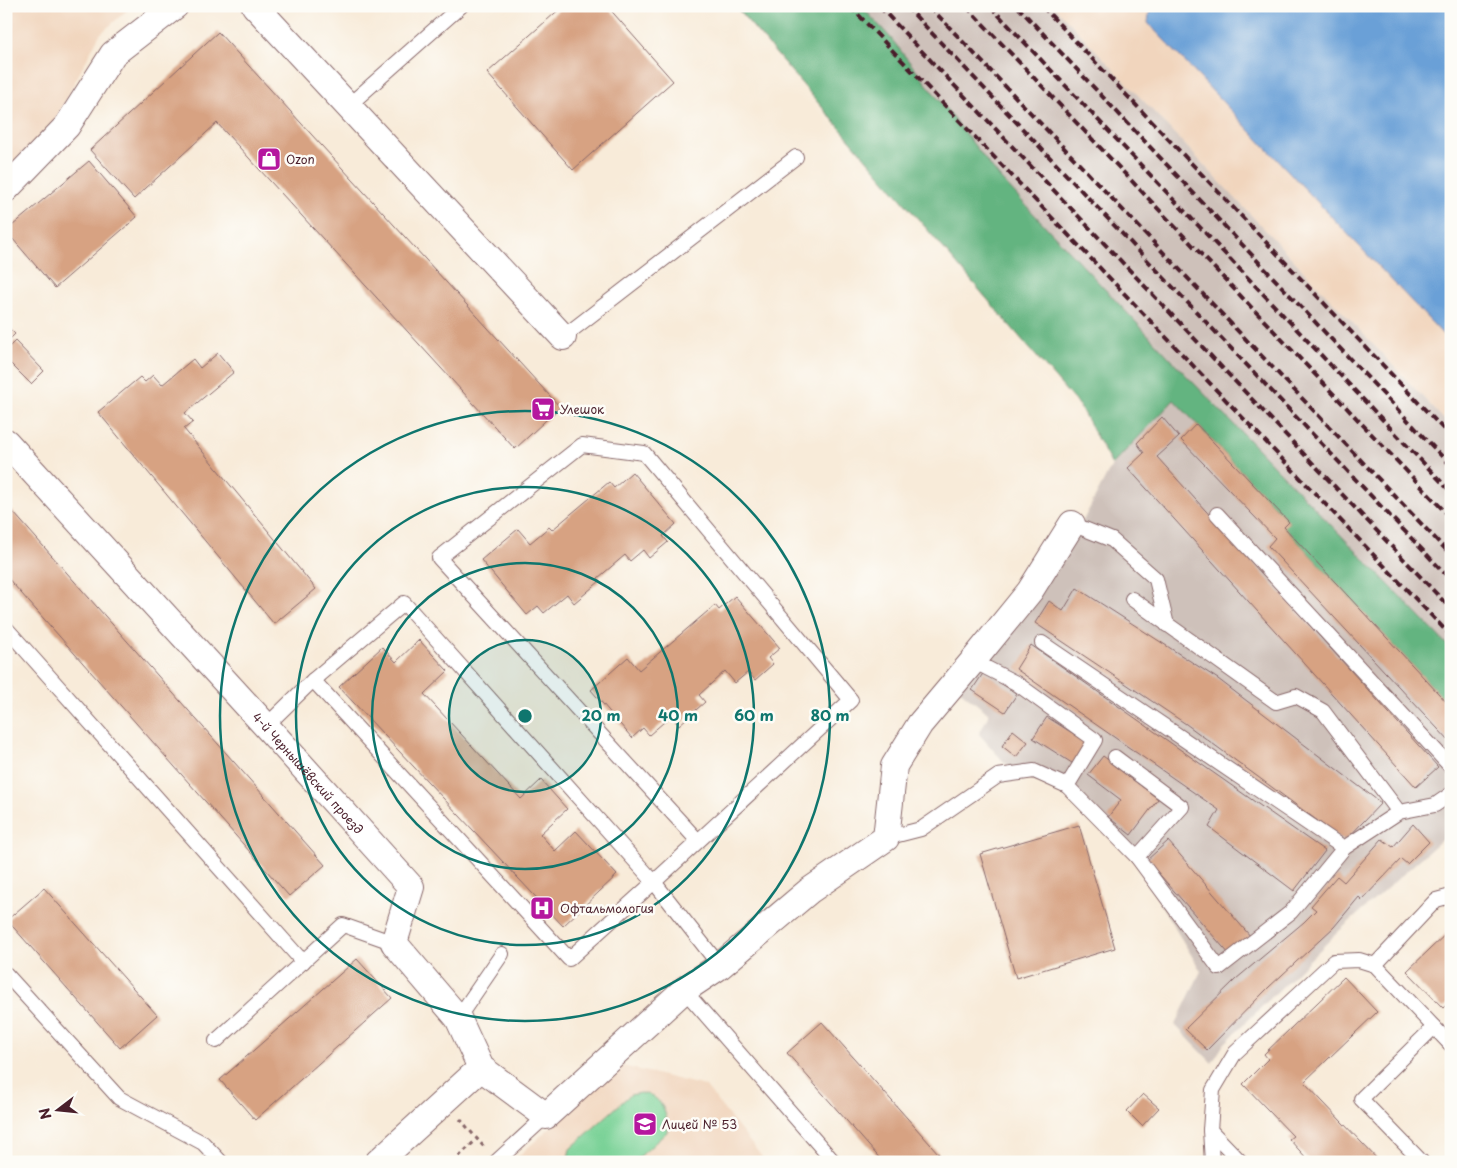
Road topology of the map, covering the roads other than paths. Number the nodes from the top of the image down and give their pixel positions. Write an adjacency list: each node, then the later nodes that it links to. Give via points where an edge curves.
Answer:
1 (175, 6): 6 (street, via 113,54 68,126)
2 (255, 6): 4 (street)
3 (461, 6): 4 (lane)
4 (348, 106): 7 (street)
5 (796, 157): 7 (lane)
6 (6, 189)
7 (563, 337)
8 (6, 442): 17 (street, 4-й Чернышёвский проезд)
9 (1217, 514): 19 (lane)
10 (1072, 524): 12 (lane, via 1112,540 1156,579); 15 (street, via 1030,591)
11 (1132, 599): 12 (lane)
12 (1167, 625): 22 (lane, via 1276,702 1296,696 1323,711)
13 (6, 628): 31 (lane)
14 (1042, 643): 25 (lane)
15 (973, 661): 20 (lane, via 1016,683 1095,740); 23 (street, via 920,724 894,766)
16 (313, 680): 17 (lane); 27 (lane, via 569,959); 27 (lane, via 404,603)
17 (266, 726): 29 (street, 4-й Чернышёвский проезд, via 411,887)
18 (1115, 758): 26 (lane, via 1182,808)
19 (1451, 767)
20 (1067, 786): 23 (lane, via 1034,771 998,776 921,830); 26 (lane)
21 (1451, 794): 22 (lane, via 1435,805)
22 (1399, 812): 25 (lane)
23 (886, 838): 33 (street, via 809,891)
24 (698, 841): 24 (lane, via 439,558 582,445 644,453 851,700); 27 (lane)
25 (1344, 848): 26 (lane, via 1291,912 1219,968)
26 (1137, 857)
27 (654, 882): 33 (lane)
28 (1451, 896): 32 (lane, via 1436,900)
29 (394, 943): 31 (lane, via 343,925); 36 (street)
30 (502, 954): 36 (lane)
31 (303, 962): 38 (lane)
32 (1375, 965): 37 (lane); 42 (lane, via 1359,960 1334,961 1235,1053 1213,1090)
33 (720, 966): 35 (street)
34 (6, 974): 43 (lane, via 119,1098 203,1143)
35 (684, 990): 41 (street); 46 (lane)
36 (458, 1018): 40 (street)
37 (1434, 1027): 39 (lane); 49 (lane, via 1361,1099)
38 (216, 1041)
39 (1451, 1045)
40 (481, 1068): 41 (street); 44 (street)
41 (546, 1116): 45 (lane)
42 (1210, 1130): 47 (lane); 48 (lane)
43 (220, 1162)
44 (378, 1162)
45 (496, 1162)
46 (834, 1162)
47 (1212, 1162)
48 (1241, 1162)
49 (1422, 1162)

